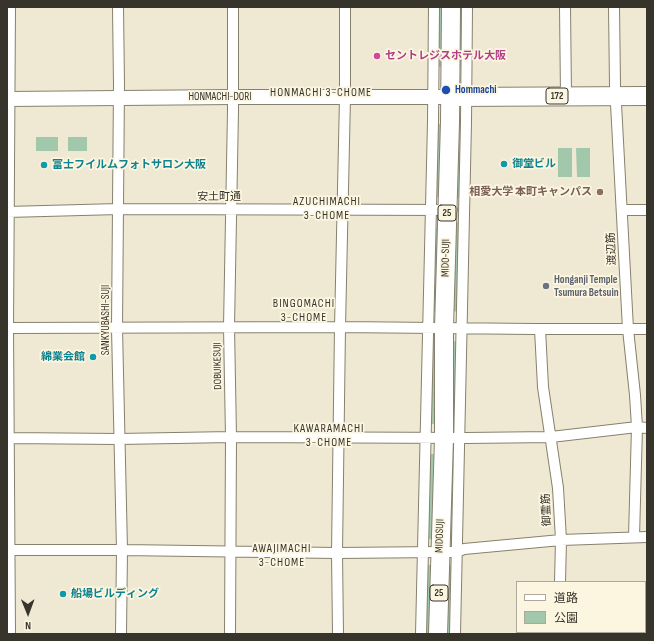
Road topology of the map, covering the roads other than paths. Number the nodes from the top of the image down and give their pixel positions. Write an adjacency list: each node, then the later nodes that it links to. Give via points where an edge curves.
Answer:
1 (10, 7): 17 (street)
2 (118, 7): 16 (street, SANKYUBASHI-SUJI)
3 (233, 7): 13 (street, DOBUIKESUJI)
4 (345, 7): 14 (street)
5 (434, 7): 15 (street)
6 (451, 7): 15 (highway, MIDO-SUJI / 25)
7 (467, 7): 15 (street)
8 (565, 7): 10 (street)
9 (614, 7): 11 (street, 渡辺筋)
10 (566, 96): 11 (highway, 172); 15 (highway, 172)
11 (616, 96): 12 (highway, 172); 22 (street, 渡辺筋)
12 (647, 96)
13 (234, 97): 14 (street, HONMACHI-DORI); 16 (street, HONMACHI-DORI); 19 (street, DOBUIKESUJI)
14 (345, 97): 15 (street, HONMACHI-DORI); 20 (street)
15 (450, 97): 21 (highway, MIDO-SUJI / 25)
16 (119, 98): 17 (street, HONMACHI-DORI); 18 (street, SANKYUBASHI-SUJI)
17 (9, 99): 24 (street)
18 (119, 209): 19 (street, 安土町通); 24 (street, 安土町通); 28 (street, SANKYUBASHI-SUJI)
19 (232, 209): 20 (street, 安土町通); 25 (street, DOBUIKESUJI)
20 (342, 209): 21 (street, 安土町通); 26 (street)
21 (447, 210): 29 (highway, MIDO-SUJI / 25)
22 (622, 210): 23 (street); 31 (street, 渡辺筋)
23 (647, 210)
24 (8, 212): 27 (street)
25 (229, 327): 26 (street); 28 (street); 34 (street, DOBUIKESUJI)
26 (340, 327): 29 (street); 37 (street)
27 (8, 328): 28 (street); 36 (street)
28 (117, 328): 40 (street, SANKYUBASHI-SUJI)
29 (445, 328): 30 (street); 38 (street); 39 (highway, MIDO-SUJI / 25)
30 (540, 329): 31 (street); 35 (street, 御霊筋, via 542,387)
31 (628, 329): 32 (street); 33 (street, 渡辺筋, via 635,395)
32 (647, 329)
33 (642, 428): 35 (street); 41 (street, 渡辺筋)
34 (231, 437): 37 (street); 40 (street); 46 (street, DOBUIKESUJI)
35 (551, 437): 39 (street); 43 (street, 御霊筋, via 558,488)
36 (8, 438): 40 (street); 44 (street)
37 (339, 438): 38 (street); 48 (street)
38 (426, 438): 39 (street); 47 (street)
39 (451, 438): 47 (highway, MIDOSUJI / 25)
40 (119, 439): 45 (street, SANKYUBASHI-SUJI)
41 (634, 537): 42 (street); 43 (street)
42 (647, 537)
43 (561, 540): 47 (street); 49 (street, 御霊筋)
44 (8, 550): 45 (street); 50 (street)
45 (122, 550): 46 (street); 51 (street, SANKYUBASHI-SUJI)
46 (230, 552): 48 (street); 52 (street, DOBUIKESUJI)
47 (440, 552): 48 (street); 54 (street); 55 (highway, MIDOSUJI / 25); 56 (street)
48 (337, 553): 53 (street)
49 (560, 581)
50 (10, 634)
51 (121, 634)
52 (230, 634)
53 (338, 634)
54 (421, 634)
55 (438, 634)
56 (455, 634)

